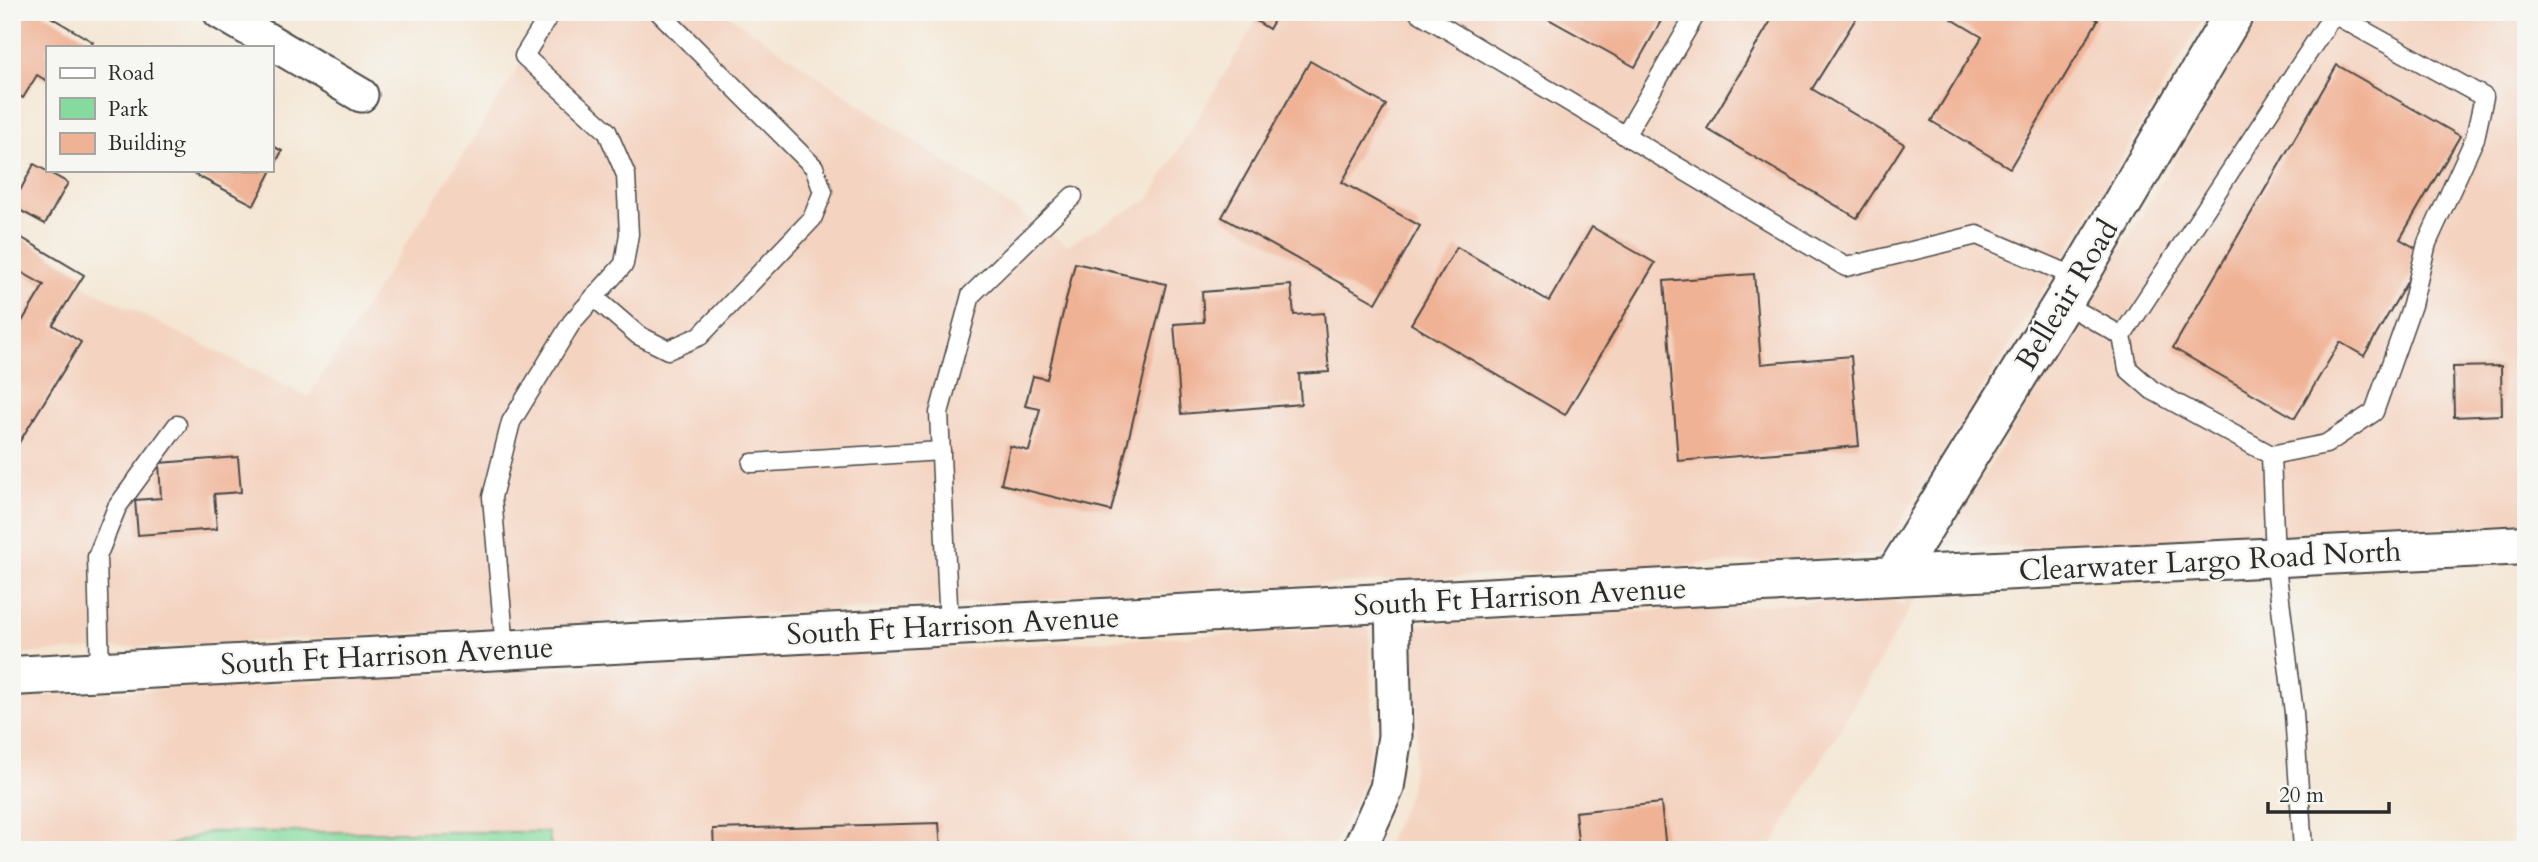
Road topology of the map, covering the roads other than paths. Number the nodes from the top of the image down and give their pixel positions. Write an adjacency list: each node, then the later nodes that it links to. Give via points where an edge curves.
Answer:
1 (220, 12): 8 (street)
2 (551, 12): 12 (lane, via 524,56 607,131 626,175 629,234 624,264)
3 (659, 12): 12 (lane, via 814,166 823,192 812,219 700,336 668,350 638,335)
4 (1418, 12): 9 (lane)
5 (1697, 12): 9 (lane)
6 (2235, 12): 11 (main road, Belleair Road)
7 (2332, 14): 13 (lane); 16 (lane, via 2484,97 2475,138 2427,243 2412,306 2374,412 2326,444)
8 (360, 95)
9 (1625, 136): 11 (lane, via 1846,267 1977,235)
10 (1073, 196): 15 (lane, via 971,295 939,413)
11 (2070, 291): 13 (lane); 20 (main road, Belleair Road)
12 (594, 298): 23 (lane, via 572,322 511,422 492,497)
13 (2122, 336): 16 (lane, via 2129,369 2152,390)
14 (177, 425): 24 (lane, via 117,507 97,557)
15 (941, 451): 17 (lane); 22 (lane)
16 (2271, 455): 19 (lane)
17 (752, 463)
18 (2526, 545): 19 (main road, Clearwater Largo Road North)
19 (2275, 559): 20 (main road, Clearwater Largo Road North); 27 (lane, via 2294,713)
20 (1894, 576): 21 (main road, South Ft Harrison Avenue)
21 (1392, 604): 22 (main road, South Ft Harrison Avenue); 26 (street, via 1395,736 1387,788)
22 (949, 626): 23 (main road, South Ft Harrison Avenue)
23 (505, 649): 24 (main road, South Ft Harrison Avenue)
24 (100, 671): 25 (main road, South Ft Harrison Avenue)
25 (12, 676)
26 (1359, 850)
27 (2303, 850)

